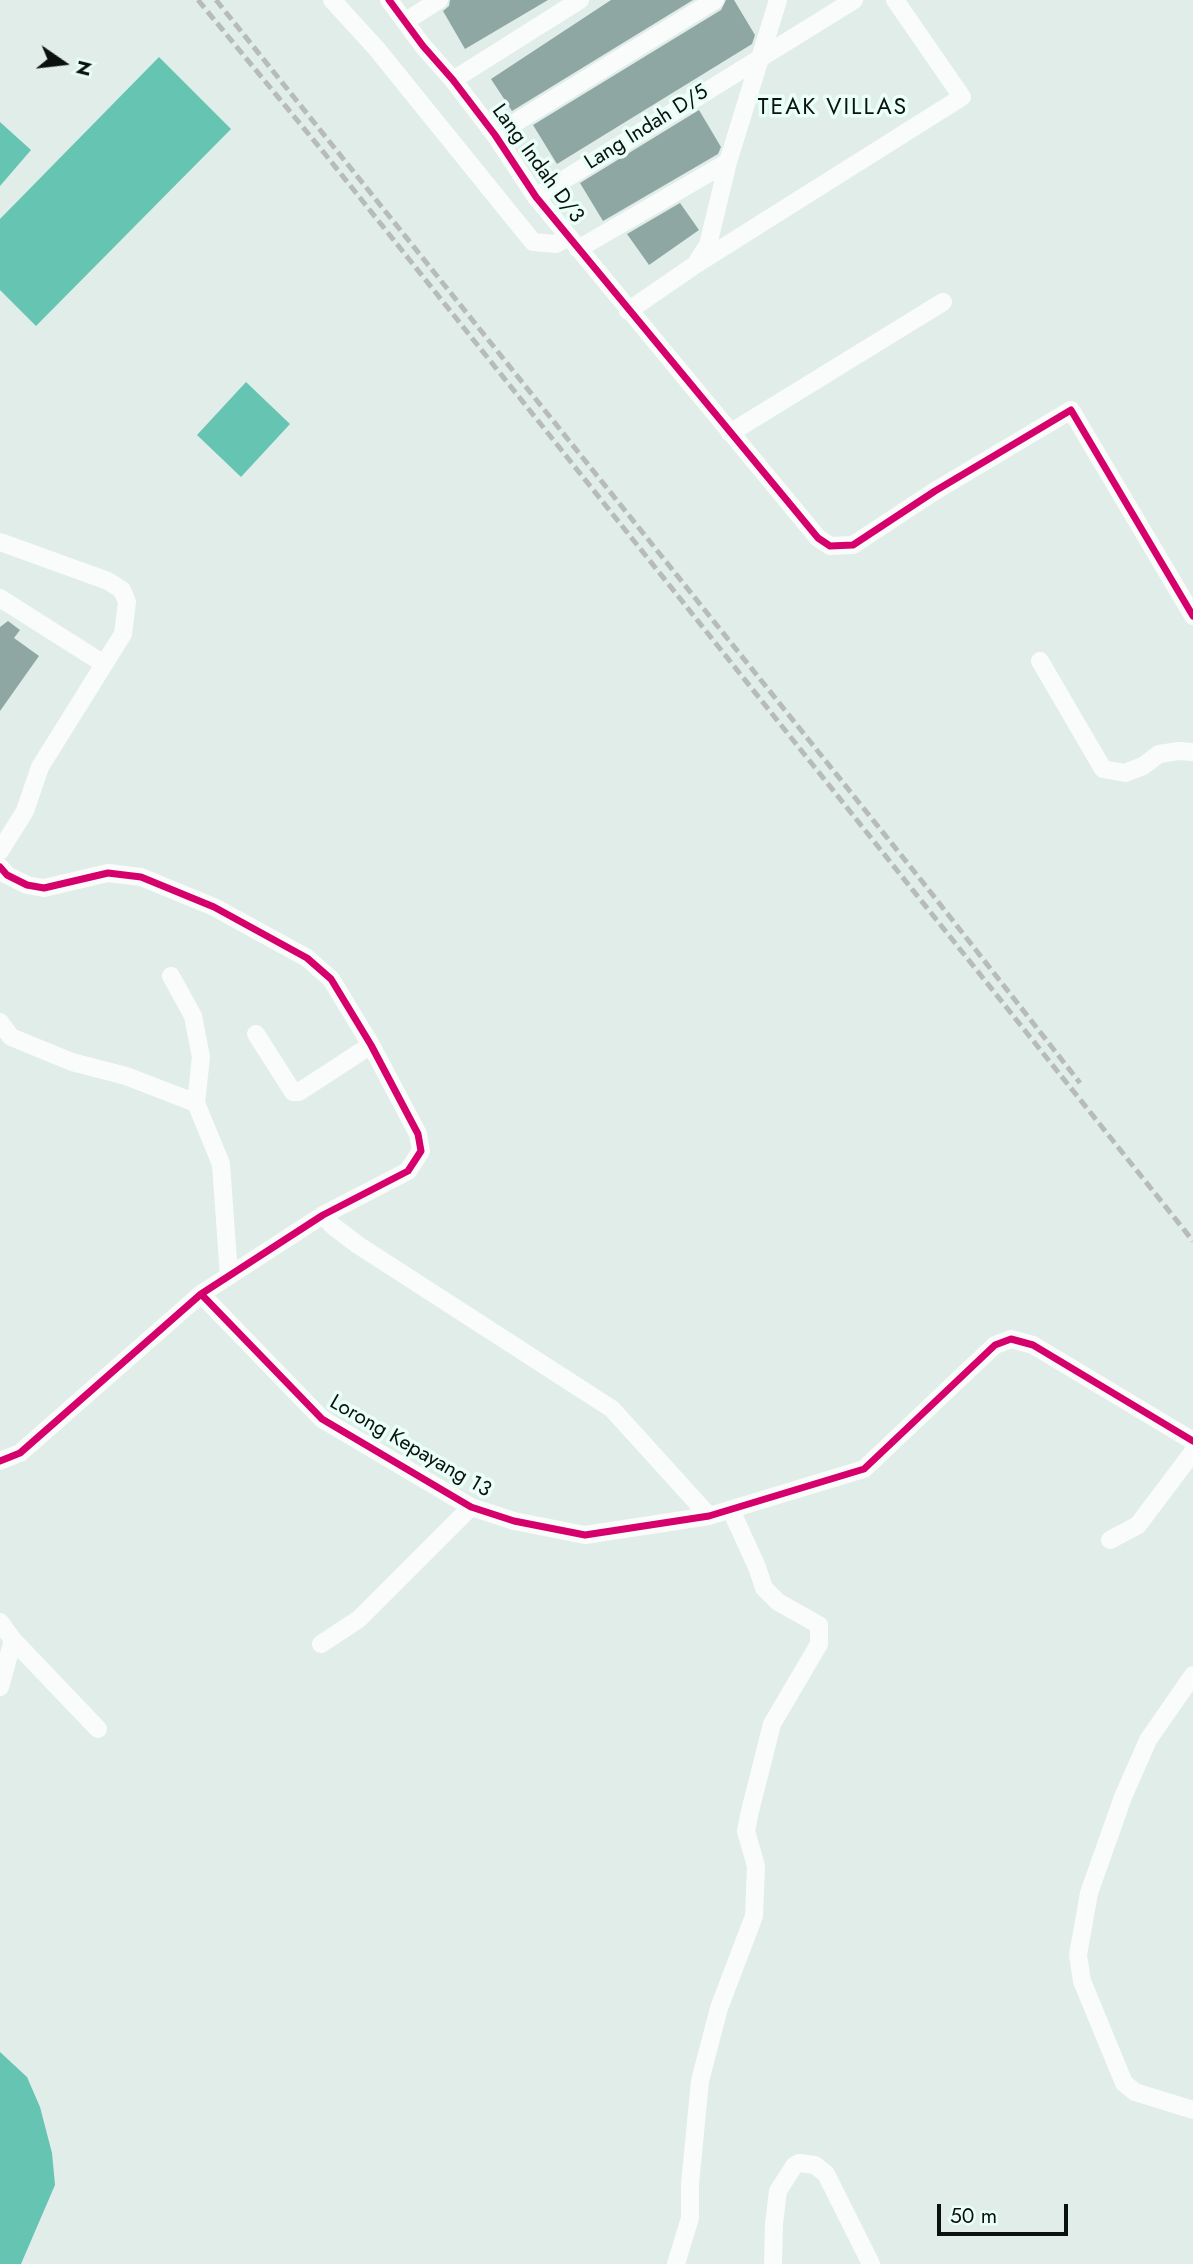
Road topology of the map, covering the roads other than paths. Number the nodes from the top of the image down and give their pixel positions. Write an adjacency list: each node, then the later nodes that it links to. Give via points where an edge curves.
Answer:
1 (332, 0): 15 (street, via 533,242)
2 (389, 0): 9 (street, Lang Indah D/3)
3 (439, 0): 9 (street)
4 (580, 0): 11 (street)
5 (715, 0): 12 (street)
6 (778, 0): 10 (street)
7 (854, 0): 10 (street, Lang Indah D/5)
8 (895, 0): 16 (street, via 962,97)
9 (406, 21): 11 (street, Lang Indah D/3)
10 (759, 60): 13 (street); 14 (street, Lang Indah D/5)
11 (453, 80): 12 (street, Lang Indah D/3)
12 (495, 135): 14 (street, Lang Indah D/3)
13 (728, 162): 15 (street); 16 (street, via 708,245)
14 (536, 197): 15 (street, Lang Indah D/3)
15 (573, 243): 18 (street, Lang Indah D/3)
16 (692, 267): 18 (street)
17 (943, 302): 19 (street)
18 (628, 311): 19 (street, Lang Indah D/3)
19 (730, 433): 22 (street, Lang Indah D/3, via 818,538 830,546 852,545 1071,410)
20 (0, 542): 24 (street, via 122,590 127,602 123,634)
21 (0, 598): 24 (street)
22 (1193, 616)
23 (1040, 661): 25 (street, via 1103,769 1125,772 1159,754)
24 (104, 664): 26 (street, via 40,767 24,811)
25 (1193, 752)
26 (0, 851)
27 (0, 867): 31 (street, via 27,885 44,888 108,873 141,877 214,907 307,958 331,979)
28 (171, 976): 32 (street, via 193,1016 201,1058)
29 (0, 1022): 32 (street, via 11,1037)
30 (256, 1034): 31 (street, via 293,1092)
31 (372, 1045): 33 (street, via 418,1134 421,1151 408,1171)
32 (196, 1103): 34 (street, via 221,1164)
33 (323, 1215): 34 (street); 41 (street, via 358,1245 612,1409)
34 (229, 1276): 35 (street)
35 (201, 1294): 38 (street, via 20,1453); 39 (street, Lorong Kepayang 13, via 322,1419)
36 (1193, 1441): 40 (street, Lorong Kepayang 13, via 1033,1345 1011,1339 995,1345 864,1469)
37 (1193, 1452): 42 (street, via 1138,1525)
38 (0, 1461)
39 (471, 1507): 41 (street, Lorong Kepayang 13, via 585,1535); 45 (street, via 359,1619)
40 (730, 1510): 41 (street, Lorong Kepayang 13); 50 (street, via 764,1588 778,1602 819,1625 819,1644 772,1724 750,1811 746,1831 756,1866 754,1916 719,2008 700,2081 690,2218)
41 (709, 1516)
42 (1110, 1539)
43 (0, 1622): 44 (street)
44 (13, 1640): 47 (street); 48 (street)
45 (321, 1644)
46 (1193, 1675): 49 (street, via 1148,1740 1123,1797 1089,1893 1078,1955 1082,1980 1124,2083 1135,2092)
47 (0, 1687)
48 (98, 1728)
49 (1193, 2110)
50 (676, 2264)
51 (773, 2264): 52 (street, via 778,2191 794,2166 809,2163 826,2175)
52 (871, 2264)

